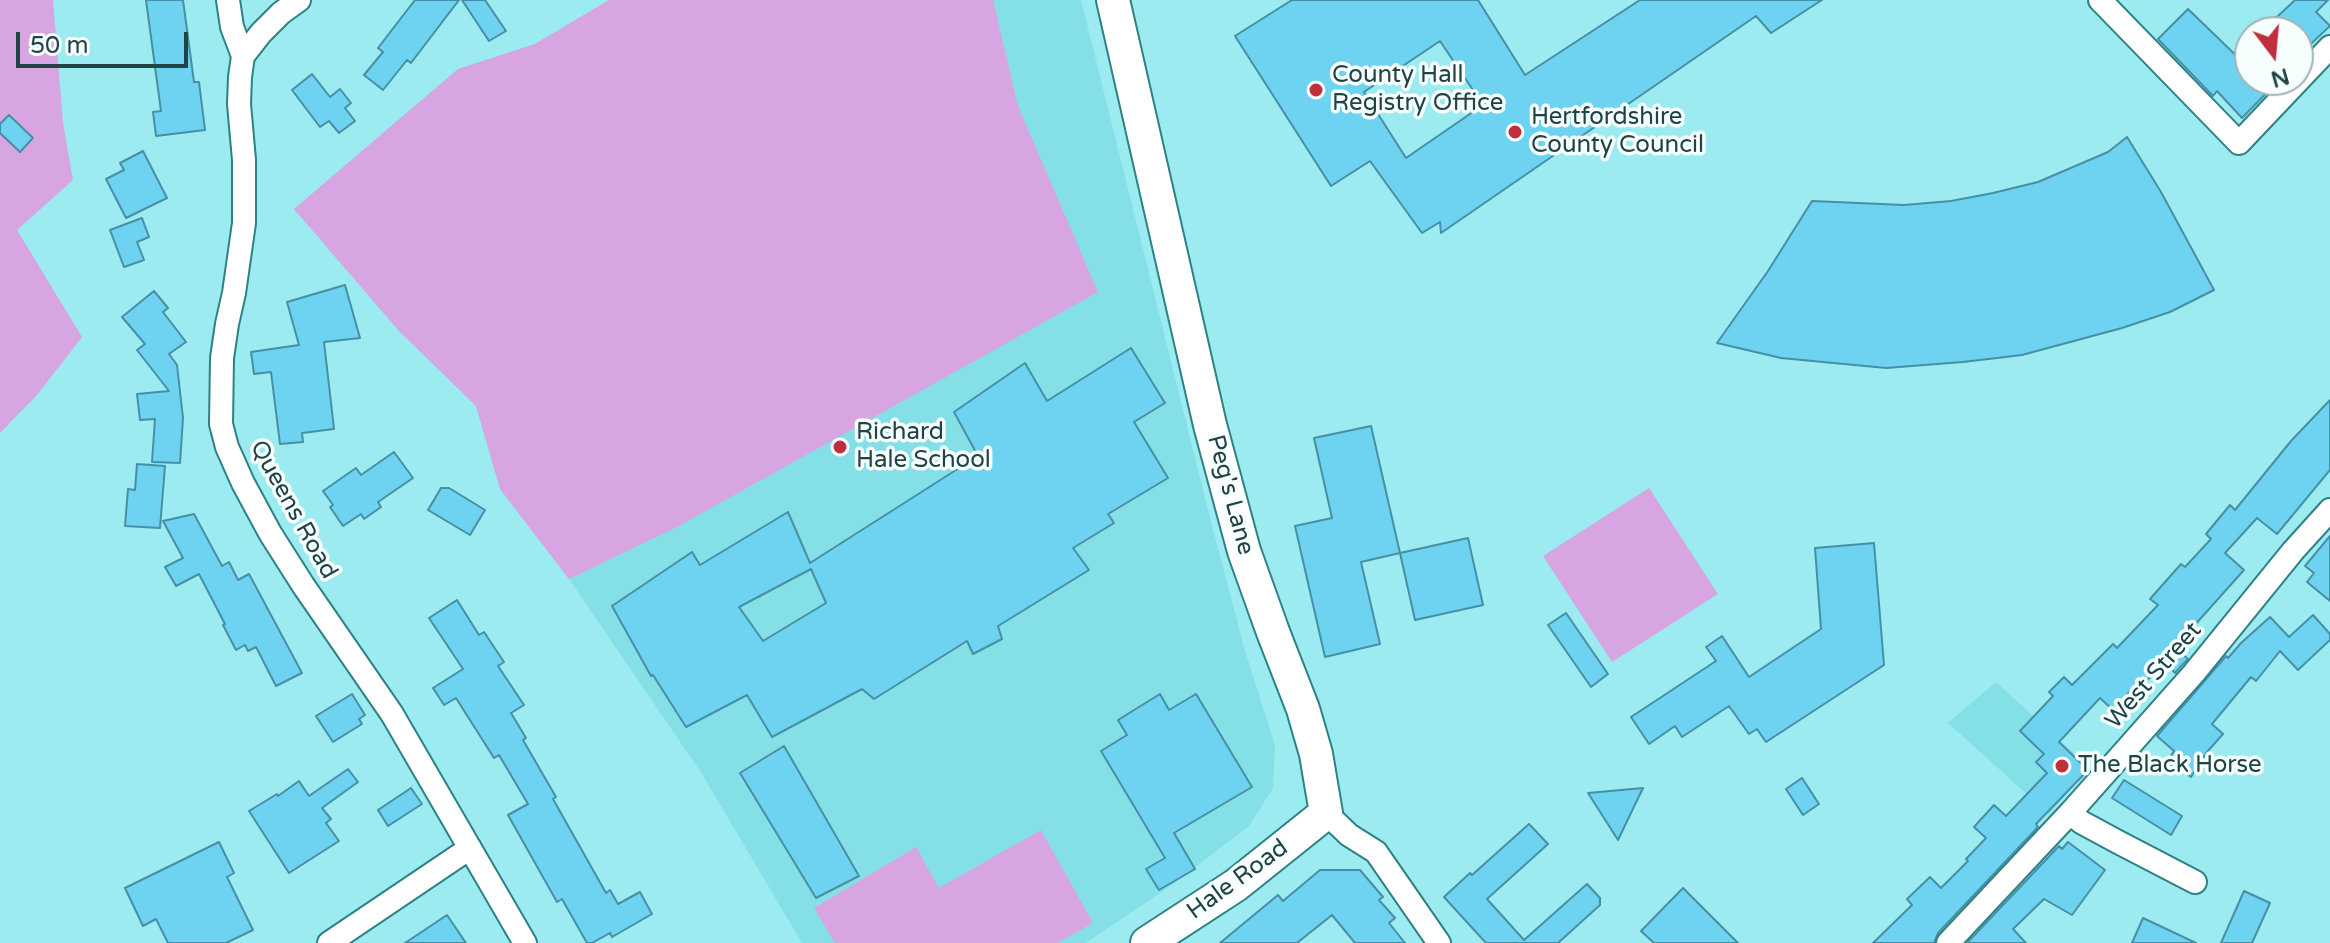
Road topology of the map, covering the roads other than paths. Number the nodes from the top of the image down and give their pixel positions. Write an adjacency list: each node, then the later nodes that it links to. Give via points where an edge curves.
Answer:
1 (228, 0): 6 (street, Queens Road)
2 (299, 0): 6 (street)
3 (1113, 0): 8 (main road, Peg's Lane, via 1214,439 1244,551 1316,754)
4 (2100, 0): 5 (street, via 2239,143)
5 (2330, 47)
6 (243, 56): 10 (street, Queens Road, via 239,104 244,223 221,390 227,447 270,533 392,714)
7 (2330, 510): 9 (street, West Street)
8 (1326, 813): 14 (main road, Hale Road, via 1236,885); 15 (street, via 1376,852)
9 (2070, 813): 11 (street); 16 (street, West Street)
10 (470, 848): 12 (street); 13 (street, Queens Road)
11 (2195, 882)
12 (329, 943)
13 (525, 943)
14 (1147, 943)
15 (1439, 943)
16 (1948, 943)

